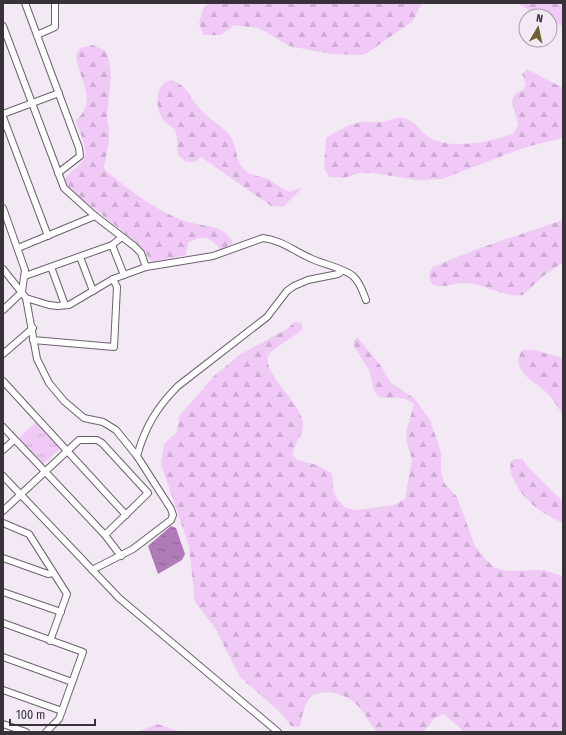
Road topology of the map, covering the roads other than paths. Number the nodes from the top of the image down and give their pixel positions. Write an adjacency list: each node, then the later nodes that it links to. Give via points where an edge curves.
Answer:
1 (25, 3): 4 (street)
2 (55, 3): 4 (street, via 55,27)
3 (3, 26): 6 (street)
4 (37, 35): 5 (street)
5 (59, 93): 6 (street); 9 (street, via 80,156)
6 (32, 103): 7 (street); 9 (street)
7 (3, 114)
8 (3, 117): 12 (street)
9 (58, 172): 11 (street, via 64,188)
10 (3, 208): 15 (street)
11 (95, 216): 12 (street); 13 (street)
12 (48, 236): 15 (street)
13 (122, 237): 14 (street); 18 (street, via 141,253)
14 (112, 245): 16 (street); 21 (street)
15 (18, 248): 22 (street, via 26,270)
16 (80, 257): 17 (street); 24 (street)
17 (51, 267): 22 (street); 27 (street)
18 (146, 267): 20 (street, via 213,256 263,238 271,239); 21 (street)
19 (3, 268): 25 (street)
20 (342, 271): 26 (street, via 353,276); 37 (street, via 294,286 267,317 178,386 167,396 146,426)
21 (124, 275): 23 (street)
22 (25, 276): 25 (street)
23 (114, 279): 24 (street); 30 (street, via 117,287 114,347)
24 (93, 291): 27 (street)
25 (24, 295): 27 (street, via 49,305); 28 (street); 29 (street)
26 (366, 300)
27 (65, 306)
28 (3, 310)
29 (33, 328): 30 (street); 31 (street)
30 (33, 340): 37 (street, via 37,359 46,377 64,401 84,418 103,422 116,430)
31 (3, 354)
32 (3, 381): 36 (street)
33 (3, 427): 34 (street)
34 (14, 440): 35 (street); 38 (street)
35 (3, 450)
36 (68, 451): 38 (street); 42 (street); 42 (street, via 79,440 97,440 143,487 148,493)
37 (137, 456): 45 (street, via 166,499 173,515 171,520 145,542)
38 (45, 471): 40 (street); 44 (street)
39 (3, 476): 40 (street)
40 (21, 494): 41 (street); 47 (street)
41 (3, 511)
42 (126, 515): 44 (street)
43 (3, 523): 48 (street, via 29,534)
44 (105, 535): 45 (street)
45 (121, 556): 47 (street)
46 (3, 558): 48 (street)
47 (92, 570): 60 (street, via 119,598)
48 (53, 574): 50 (street, via 67,594)
49 (3, 592): 50 (street)
50 (61, 612): 52 (street)
51 (3, 623): 52 (street)
52 (50, 641): 54 (street, via 83,652)
53 (3, 657): 54 (street)
54 (72, 682): 56 (street)
55 (3, 690): 56 (street)
56 (62, 711): 59 (street, via 59,719)
57 (3, 724): 58 (street)
58 (26, 732)
59 (46, 732)
60 (278, 732)

